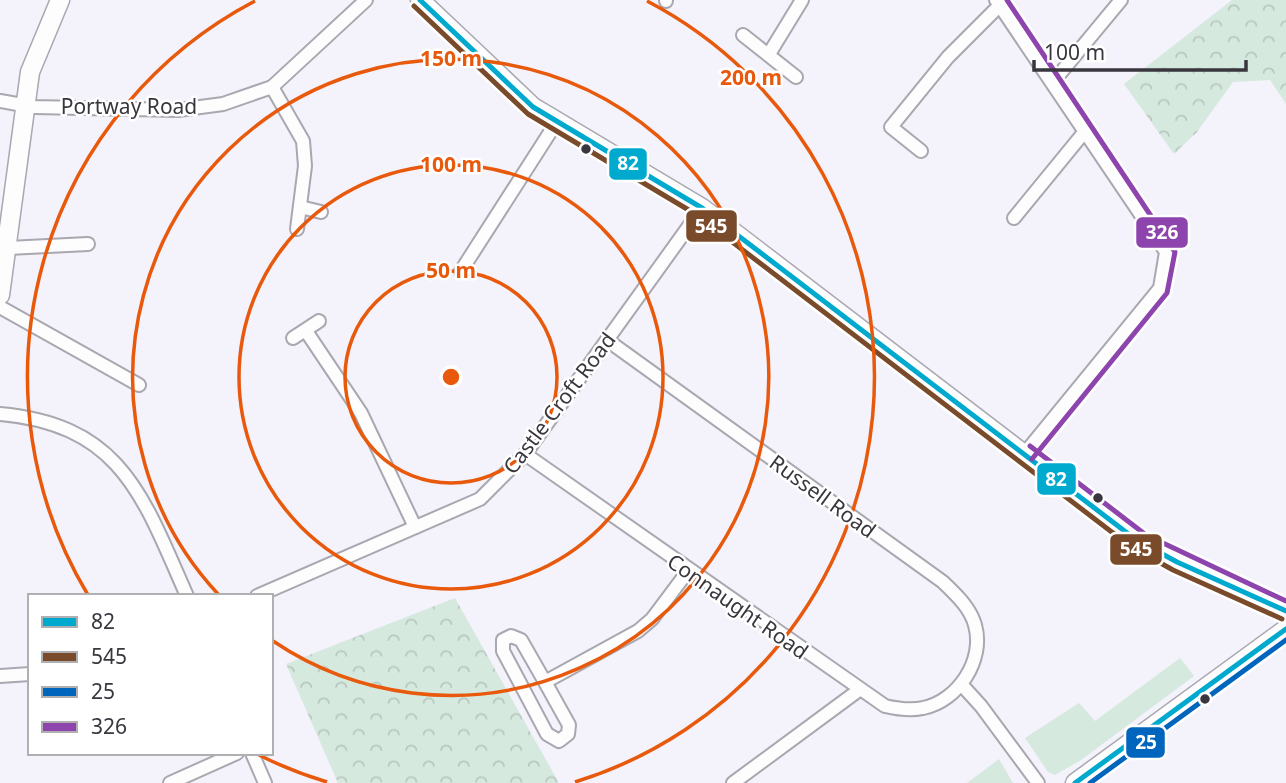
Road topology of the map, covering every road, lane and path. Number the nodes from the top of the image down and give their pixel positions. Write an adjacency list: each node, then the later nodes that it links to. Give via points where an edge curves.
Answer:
1 (60, 0): 13 (street, via 38,48)
2 (366, 0): 11 (street, Portway Road)
3 (420, 0): 14 (street, via 533,107)
4 (802, 0): 8 (street)
5 (1121, 0): 10 (street)
6 (998, 3): 10 (street); 16 (street, via 891,127)
7 (743, 35): 8 (street)
8 (769, 54): 9 (street)
9 (796, 77)
10 (1053, 82): 15 (street)
11 (272, 87): 13 (street, Portway Road, via 223,104 178,110); 17 (street, via 303,141)
12 (0, 101): 13 (street, Portway Road)
13 (24, 105): 23 (street)
14 (556, 123): 18 (street); 24 (street)
15 (1086, 130): 20 (street); 33 (street, via 1166,252 1164,277 1160,288)
16 (921, 151)
17 (300, 207): 19 (street); 21 (street)
18 (702, 208): 30 (street, Castle Croft Road); 33 (street)
19 (321, 212)
20 (1014, 218)
21 (297, 229)
22 (88, 244): 23 (street)
23 (8, 248): 25 (street)
24 (461, 271)
25 (0, 295)
26 (0, 307): 31 (street)
27 (319, 321): 28 (street)
28 (306, 331): 29 (street); 35 (street, via 361,413)
29 (293, 338)
30 (607, 340): 34 (street, Castle Croft Road); 44 (street, Russell Road, via 943,582 969,608 975,625 975,655)
31 (139, 385)
32 (0, 414): 37 (street, via 57,424 99,447 114,461 140,494)
33 (1025, 453): 39 (street, via 1141,543)
34 (525, 454): 35 (street, Castle Croft Road, via 480,499); 36 (street, Connaught Road)
35 (415, 527): 38 (street, Castle Croft Road)
36 (688, 571): 43 (street, via 638,631); 45 (street, Connaught Road)
37 (186, 594)
38 (262, 594)
39 (1286, 611)
40 (1286, 629): 52 (street)
41 (28, 674): 42 (street)
42 (0, 676)
43 (545, 682): 43 (street, via 521,640 506,638 503,651 547,734 559,741 569,725)
44 (961, 684): 45 (street, Connaught Road, via 945,699 924,708 902,710 885,706); 51 (street)
45 (859, 690): 50 (street)
46 (233, 755): 48 (street)
47 (253, 755): 49 (street)
48 (170, 783)
49 (265, 783)
50 (733, 783)
51 (1038, 783)
52 (1075, 783)

